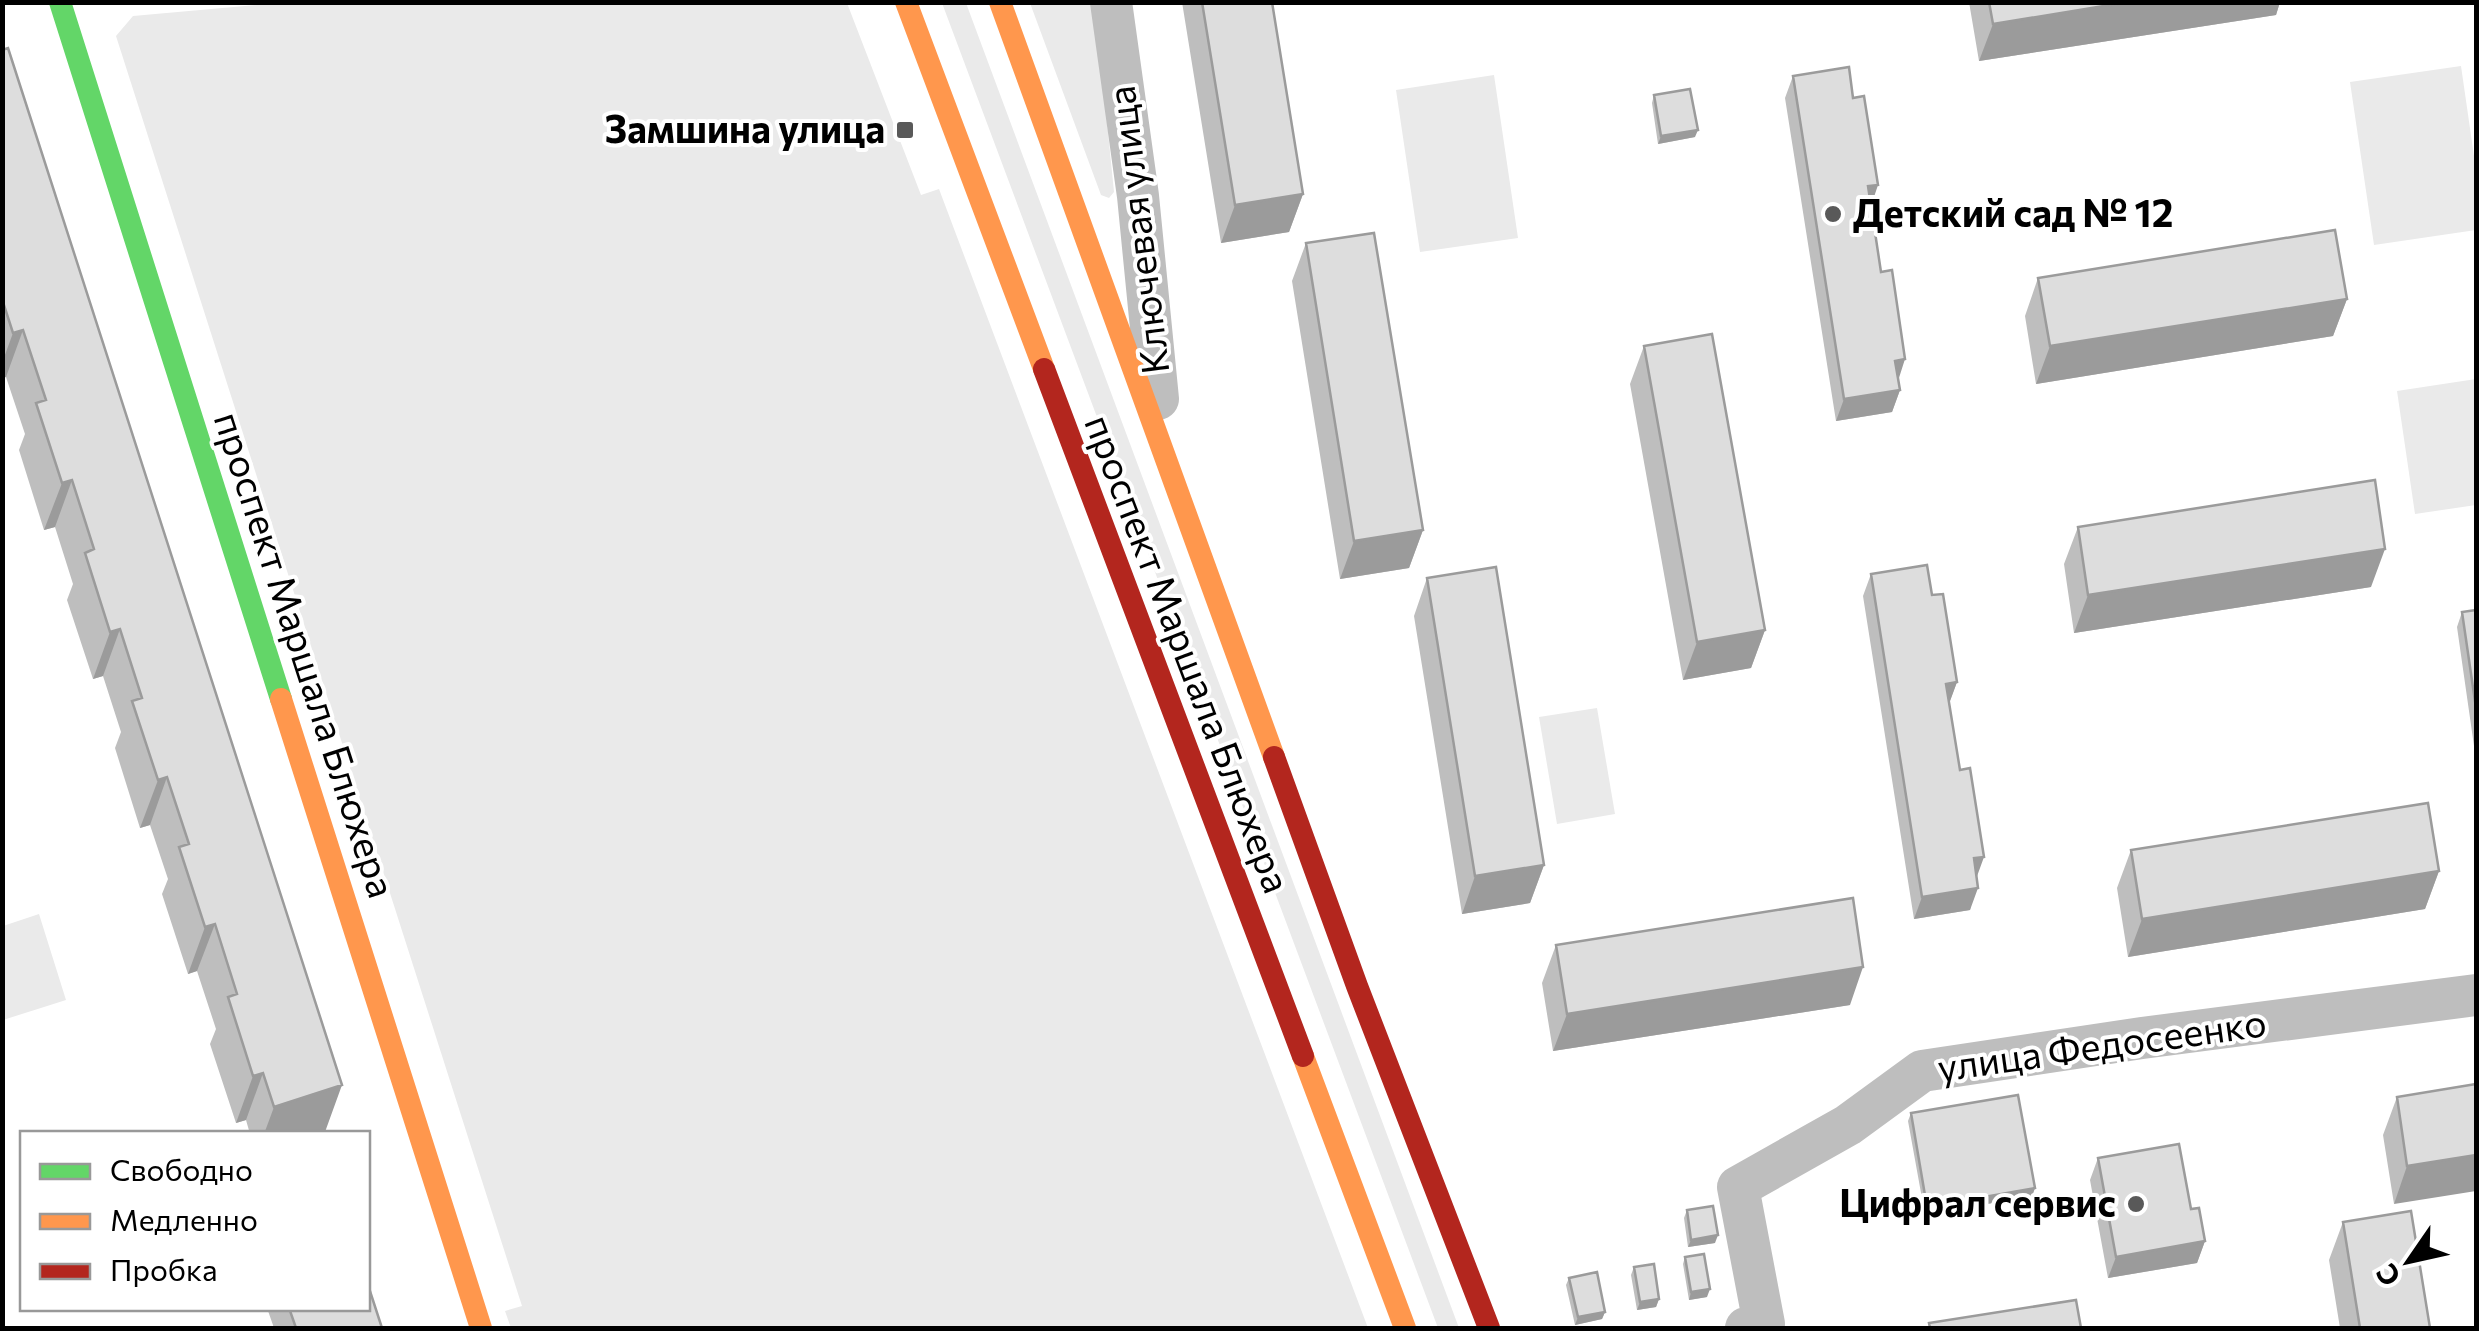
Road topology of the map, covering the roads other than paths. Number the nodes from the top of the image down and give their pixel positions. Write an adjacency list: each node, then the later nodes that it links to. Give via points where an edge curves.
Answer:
1 (60, 2): 7 (main road, проспект Маршала Блюхера)
2 (906, 2): 8 (main road, проспект Маршала Блюхера)
3 (1000, 2): 5 (main road, проспект Маршала Блюхера)
4 (1110, 2): 5 (street, Ключевая улица)
5 (1164, 458): 9 (main road, проспект Маршала Блюхера)
6 (2476, 996): 10 (street, улица Федосеенко, via 1922,1071 1848,1125 1738,1187 1764,1324)
7 (481, 1328)
8 (1405, 1328)
9 (1489, 1328)
10 (1746, 1328)

